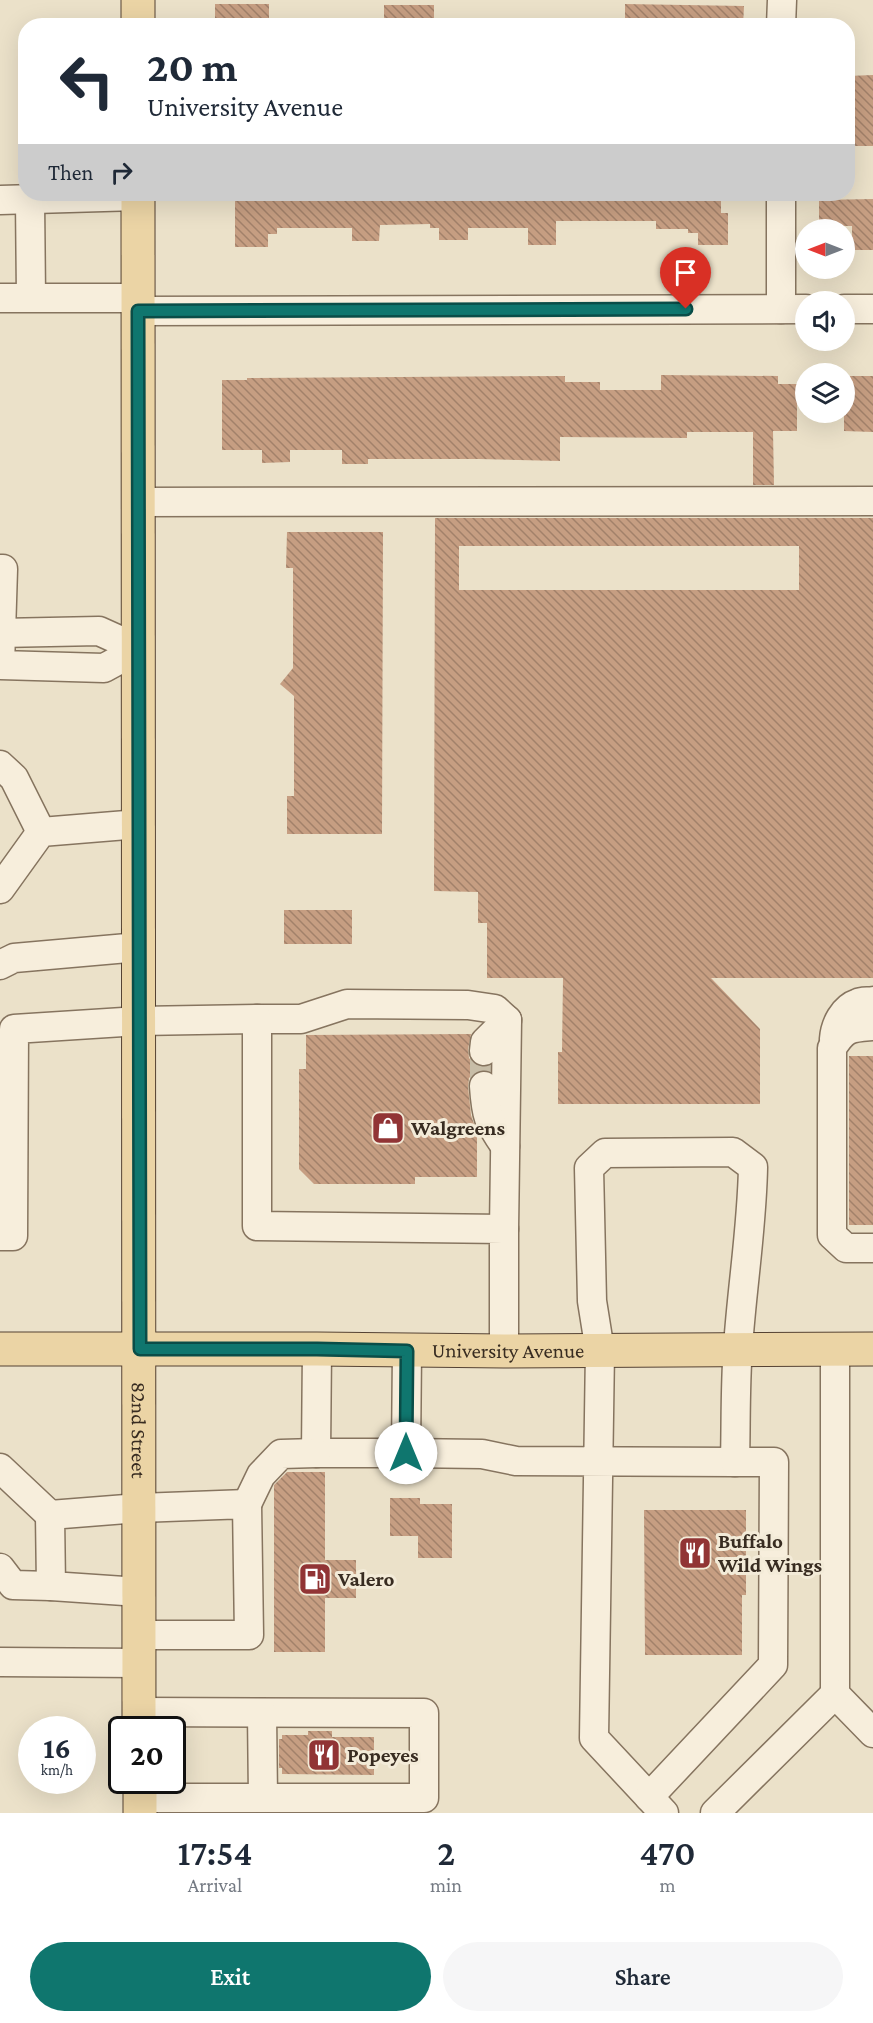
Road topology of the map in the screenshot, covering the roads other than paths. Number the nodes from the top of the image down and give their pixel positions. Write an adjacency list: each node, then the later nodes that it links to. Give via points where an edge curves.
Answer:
1 (138, 0): 3 (main road)
2 (782, 0): 4 (street)
3 (138, 18)
4 (782, 18)
5 (0, 200): 6 (street)
6 (18, 200)
7 (30, 201): 11 (street)
8 (138, 201): 12 (main road, 82nd Street)
9 (782, 201): 13 (street)
10 (0, 297): 11 (street)
11 (32, 297): 12 (street)
12 (138, 304): 13 (street); 17 (main road, 82nd Street)
13 (793, 309)
14 (855, 309): 15 (street)
15 (873, 309)
16 (873, 501): 17 (street)
17 (138, 502): 20 (main road, 82nd Street)
18 (0, 569): 19 (street, via 3,568)
19 (0, 633): 20 (street, via 99,631); 21 (street)
20 (139, 649): 21 (street, via 104,668); 23 (main road, 82nd Street)
21 (0, 665)
22 (0, 765): 24 (street, via 14,778)
23 (139, 824): 24 (street); 26 (main road, 82nd Street)
24 (41, 832): 25 (street)
25 (0, 889)
26 (139, 947): 27 (street, via 14,958); 31 (main road, 82nd Street)
27 (0, 965)
28 (873, 1001): 34 (street, via 857,1003 846,1011 835,1026)
29 (257, 1020): 30 (street, via 301,1019 347,1004 468,1005 495,1009); 31 (street); 38 (street, via 256,1226)
30 (507, 1020): 35 (street, via 485,1042); 37 (street)
31 (139, 1021): 33 (street); 42 (main road, 82nd Street)
32 (873, 1026): 34 (street, via 841,1033)
33 (7, 1031): 39 (street, via 13,1236)
34 (832, 1048): 40 (street, via 832,1235 846,1248)
35 (484, 1051)
36 (484, 1086): 37 (street, via 486,1114)
37 (505, 1146): 38 (street)
38 (504, 1229): 48 (street)
39 (0, 1236)
40 (873, 1248)
41 (0, 1349): 42 (main road, University Avenue)
42 (140, 1349): 43 (main road, University Avenue); 56 (main road, 82nd Street)
43 (317, 1349): 47 (main road, University Avenue); 50 (street)
44 (738, 1349): 45 (main road, University Avenue); 49 (main road, University Avenue); 49 (street, via 753,1167 733,1152 605,1153 589,1168 592,1301); 53 (street)
45 (835, 1349): 46 (main road, University Avenue); 63 (street)
46 (873, 1349)
47 (407, 1351): 48 (main road, University Avenue); 51 (street)
48 (504, 1351): 49 (main road, University Avenue)
49 (600, 1351): 52 (street)
50 (316, 1452): 51 (street); 55 (street, via 281,1454 261,1475)
51 (406, 1453): 52 (street)
52 (598, 1462): 53 (street); 70 (street, via 594,1738)
53 (735, 1462): 70 (street, via 774,1462 774,1665)
54 (0, 1468): 57 (street)
55 (247, 1504): 56 (street); 61 (street, via 249,1635)
56 (140, 1508): 57 (street); 60 (main road, 82nd Street)
57 (50, 1515): 59 (street)
58 (0, 1568): 59 (street, via 13,1584)
59 (51, 1586): 60 (street)
60 (140, 1592): 61 (main road, 82nd Street)
61 (140, 1649): 62 (street); 65 (main road, 82nd Street)
62 (0, 1662)
63 (835, 1694): 67 (street); 71 (street)
64 (262, 1713): 66 (street); 69 (street); 69 (street, via 424,1713 424,1798)
65 (139, 1716)
66 (186, 1718)
67 (873, 1733)
68 (140, 1797): 69 (street)
69 (263, 1798)
70 (656, 1805)
71 (715, 1813)

